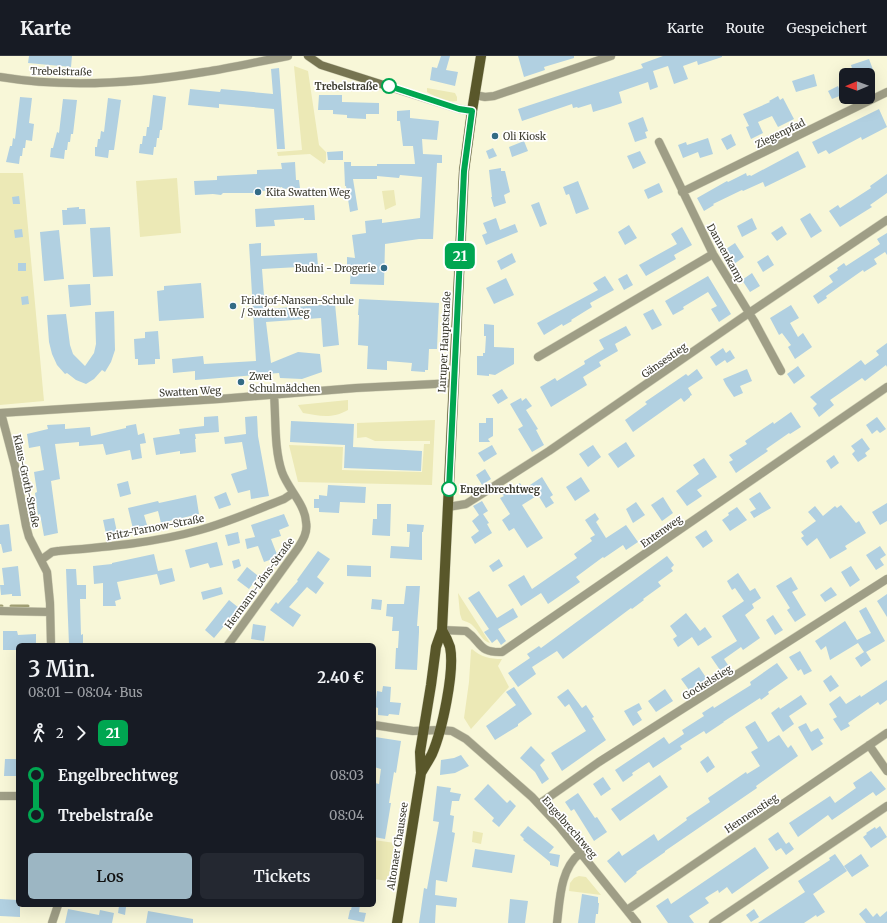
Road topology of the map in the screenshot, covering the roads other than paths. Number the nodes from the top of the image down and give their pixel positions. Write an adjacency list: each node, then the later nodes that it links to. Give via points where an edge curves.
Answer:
1 (288, 56): 5 (street, Trebelstraße, via 205,72 148,79 62,83)
2 (308, 56): 8 (street, via 326,66)
3 (481, 56): 7 (main road, Luruper Hauptstraße)
4 (611, 56): 7 (street, via 494,96)
5 (0, 77)
6 (887, 92): 10 (street, Ziegenpfad)
7 (475, 95): 8 (main road, Luruper Hauptstraße)
8 (472, 111): 16 (main road, Luruper Hauptstraße, via 464,171)
9 (659, 142): 10 (street, Dannenkamp)
10 (682, 192): 12 (street, Dannenkamp)
11 (887, 220): 13 (street, Gänsestieg)
12 (714, 254): 13 (street, Dannenkamp); 14 (street)
13 (749, 313): 15 (street, Dannenkamp); 21 (street, Gänsestieg, via 549,451 466,504)
14 (538, 357)
15 (781, 371)
16 (454, 383): 18 (street, Swatten Weg); 21 (main road, Luruper Hauptstraße)
17 (887, 387): 26 (street, Entenweg, via 502,652 482,648 466,631)
18 (274, 395): 19 (street, Swatten Weg); 20 (street, Hermann-Löns-Straße, via 282,472)
19 (1, 413): 22 (street, Klaus-Groth-Straße, via 15,466 26,526)
20 (293, 493): 22 (street, Fritz-Tarnow-Straße, via 284,499 201,530 106,547 52,552); 28 (street, Hermann-Löns-Straße, via 306,520 307,529 304,537)
21 (448, 507): 26 (main road, Luruper Hauptstraße)
22 (41, 560): 25 (street, Klaus-Groth-Straße, via 47,572)
23 (887, 579): 38 (street, Gockelstieg, via 599,762)
24 (0, 611): 25 (street)
25 (50, 612): 27 (street, Klaus-Groth-Straße)
26 (442, 630): 30 (main road, Luruper Hauptstraße, via 436,647); 31 (main road, Luruper Hauptstraße, via 450,648 450,664 447,695)
27 (51, 643)
28 (229, 643)
29 (376, 725): 30 (street, Engelbrechtweg, via 413,731)
30 (424, 730): 31 (street, Engelbrechtweg); 35 (main road, Altonaer Chaussee, via 420,752)
31 (439, 730): 35 (main road, Altonaer Chaussee, via 432,754); 38 (street, Engelbrechtweg, via 452,731 462,737)
32 (887, 733): 33 (street, Hennenstieg)
33 (869, 745): 34 (street); 42 (street, Hennenstieg)
34 (887, 771)
35 (421, 773): 44 (main road, Altonaer Chaussee)
36 (0, 796): 37 (street)
37 (16, 796)
38 (539, 804): 40 (street, Engelbrechtweg)
39 (887, 806): 47 (street)
40 (580, 853): 42 (street, Engelbrechtweg); 45 (street, via 570,862 565,875)
41 (57, 907): 43 (street)
42 (627, 910): 46 (street, Engelbrechtweg)
43 (52, 923)
44 (397, 923)
45 (556, 923)
46 (637, 923)
47 (713, 923)

